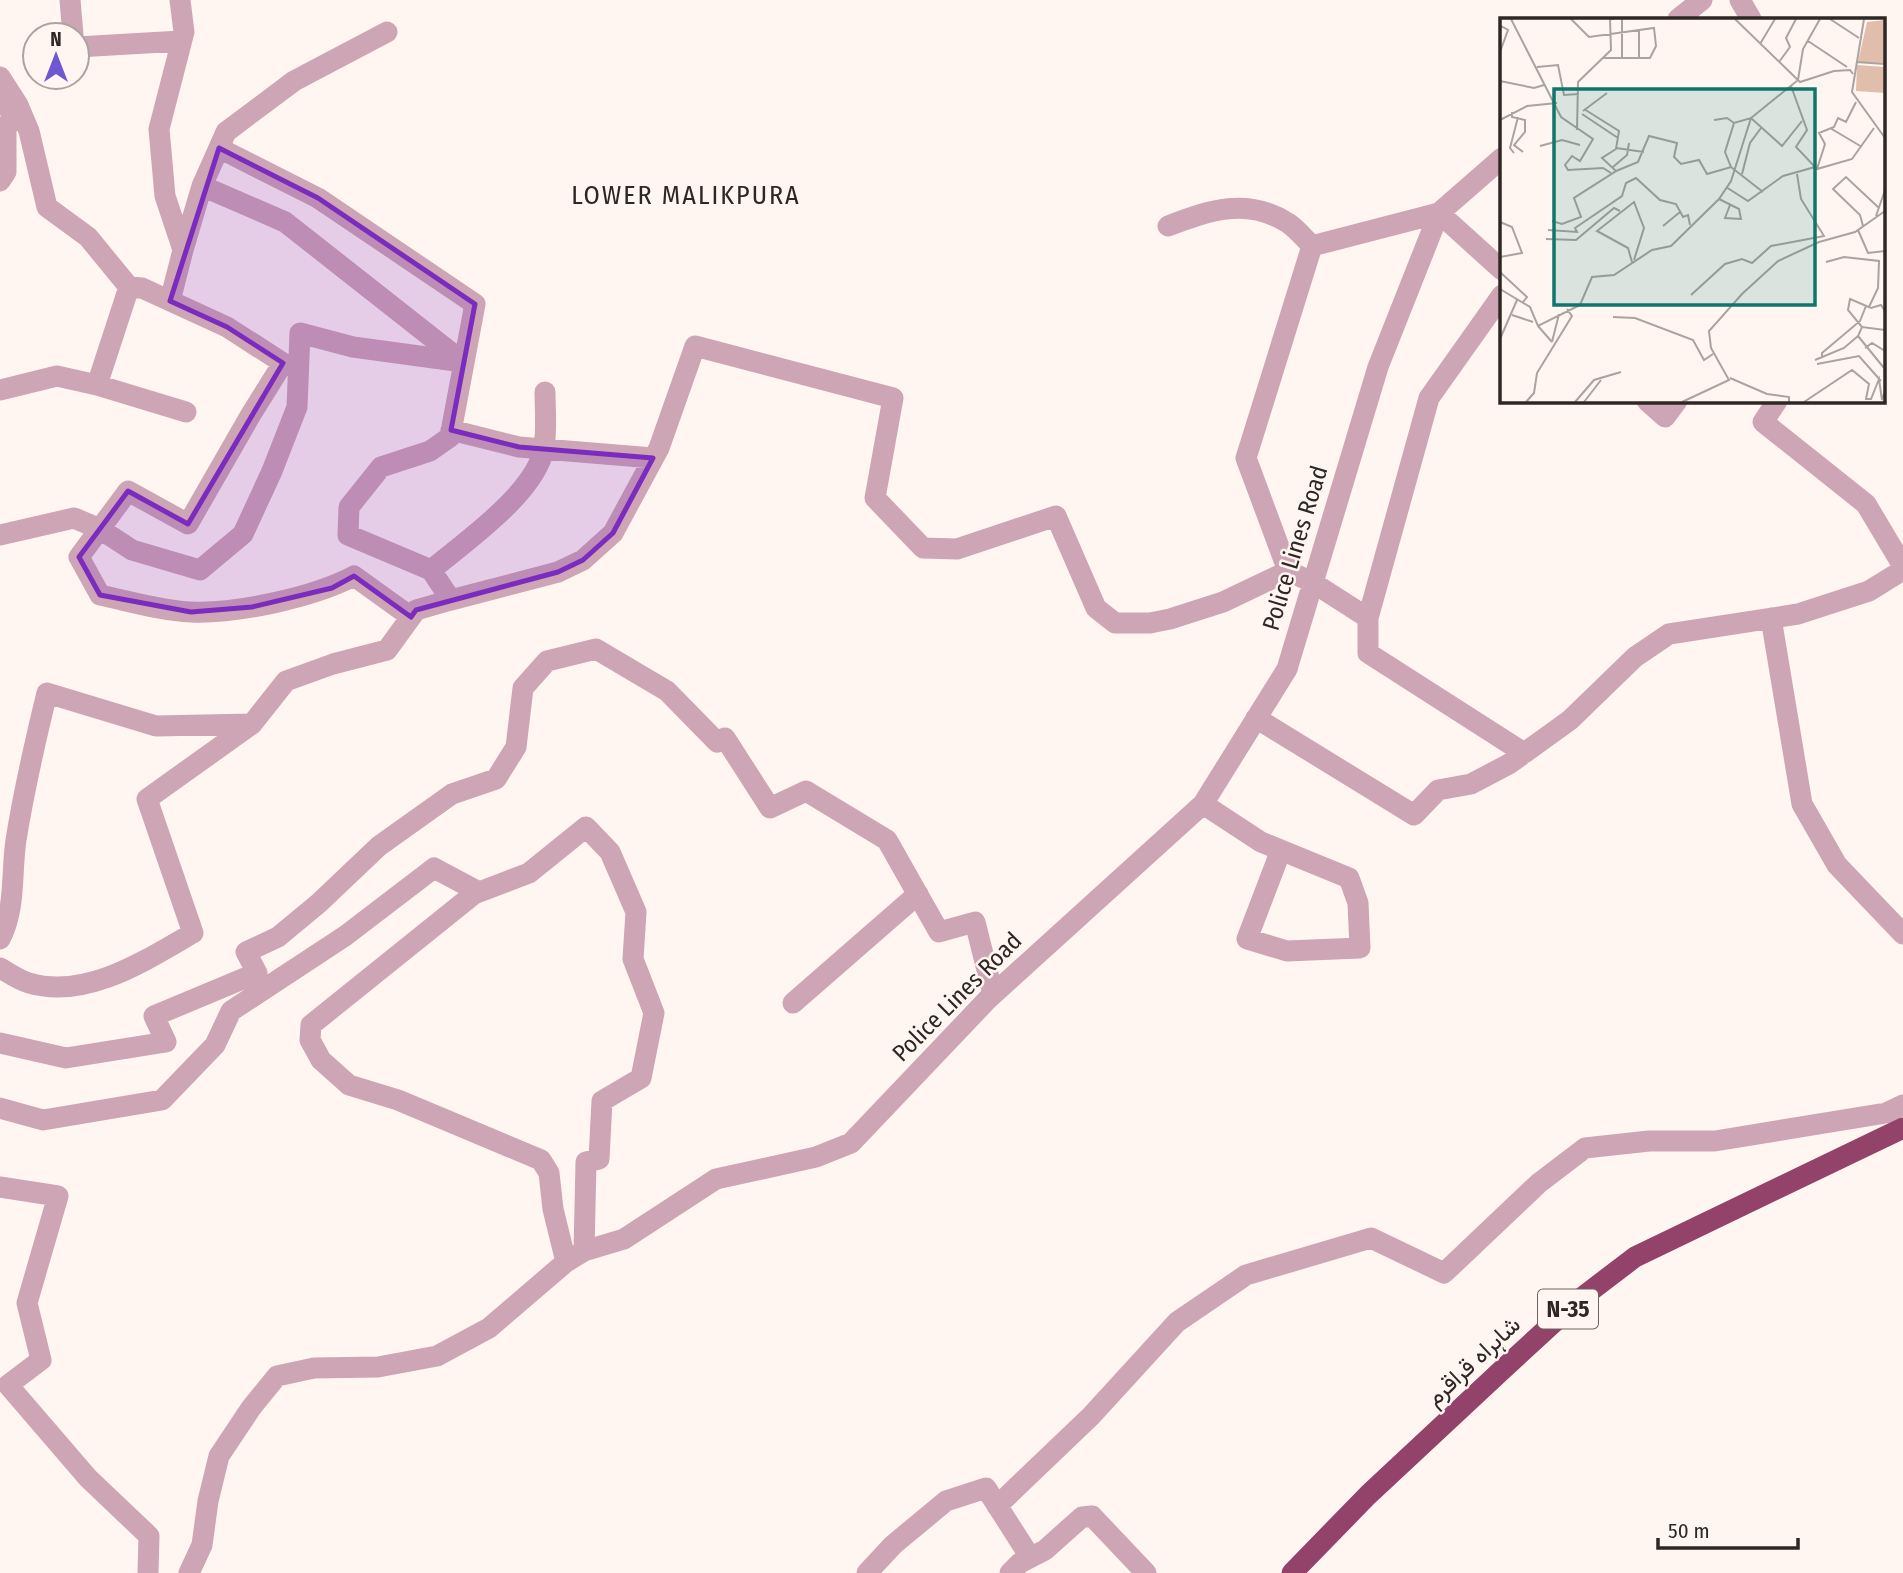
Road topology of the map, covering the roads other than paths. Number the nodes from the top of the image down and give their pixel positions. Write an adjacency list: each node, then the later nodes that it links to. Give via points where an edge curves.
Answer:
1 (70, 0): 7 (street)
2 (180, 0): 9 (street)
3 (1702, 0): 5 (street)
4 (1740, 0): 6 (street)
5 (1679, 18)
6 (1750, 18)
7 (72, 21)
8 (387, 32): 13 (street, via 294,81 226,132)
9 (181, 41): 10 (street); 20 (street, via 159,129 165,197)
10 (91, 46)
11 (0, 76): 12 (street)
12 (9, 106): 15 (street, via 6,172); 22 (street, via 29,131 47,207 89,237)
13 (219, 148): 16 (street); 25 (street, via 318,198 475,304)
14 (1500, 160): 17 (street, Police Lines Road)
15 (0, 181)
16 (202, 186): 20 (street); 25 (street, via 285,222)
17 (1439, 213): 19 (street); 21 (street); 41 (street, Police Lines Road, via 1378,367)
18 (1168, 226): 19 (street, via 1210,211 1262,211 1290,224)
19 (1312, 246): 40 (street, via 1247,458)
20 (183, 250): 24 (street)
21 (1500, 268)
22 (129, 287): 24 (street); 26 (street)
23 (1500, 298): 44 (street, via 1429,398)
24 (170, 301): 36 (street, via 227,327 283,363 188,524 128,491)
25 (464, 362): 33 (street); 36 (street, via 353,347 300,334 297,407 243,534 200,570 132,550)
26 (97, 385): 27 (street, via 57,376); 32 (street)
27 (0, 390)
28 (545, 392): 34 (street)
29 (1648, 402): 30 (street, via 1665,417)
30 (1676, 402)
31 (1776, 402): 38 (street, via 1763,422 1866,504)
32 (186, 412)
33 (451, 430): 34 (street, via 519,447); 39 (street, via 450,437 430,451 381,467 349,507 348,535)
34 (544, 448): 35 (street); 39 (street, via 532,480)
35 (653, 458): 40 (street, via 695,346 893,398 875,498 923,548 957,549 1056,516 1096,608 1115,622 1150,624 1170,619 1223,602); 42 (street, via 613,533 583,560 558,572)
36 (100, 529): 37 (street, via 74,518); 43 (street, via 79,557 100,596 191,612 252,607 332,588 354,576)
37 (0, 535)
38 (1903, 568): 45 (street, via 1869,591)
39 (431, 570): 42 (street)
40 (1288, 572): 41 (street)
41 (1312, 582): 44 (street); 46 (street, Police Lines Road, via 1287,669)
42 (451, 600): 43 (street, via 416,610)
43 (411, 617): 47 (street, via 387,650 286,681)
44 (1368, 618): 48 (street, via 1368,653)
45 (1771, 618): 48 (street, via 1669,634 1635,657 1570,720); 53 (street, via 1802,804 1837,865)
46 (1256, 719): 48 (street, via 1414,815 1438,790 1471,784); 49 (street, Police Lines Road)
47 (252, 724): 54 (street, via 156,726 47,693 15,844 9,923); 55 (street, via 147,799 193,933 100,981 58,987 29,983)
48 (1524, 753)
49 (1203, 804): 50 (street); 56 (street, Police Lines Road)
50 (1281, 850): 50 (street, via 1247,939 1287,951 1360,948 1357,903 1349,878)
51 (479, 892): 60 (street, via 435,868 345,936 231,1011 215,1045 162,1100 43,1120); 63 (street, via 312,1025 310,1040 321,1060 348,1085 398,1100 541,1160 549,1173 553,1209); 63 (street, via 529,873 586,827 610,852 636,912 633,959 654,1013 641,1078 601,1101 599,1159 586,1162)
52 (918, 894): 56 (street, via 939,932 975,922); 57 (street); 58 (street, via 887,840 806,791 770,808 725,738 716,743 667,691 596,649 547,661 523,688 516,747 496,779 452,794 379,846 278,937 246,952 257,973 154,1016 166,1042 66,1058)
53 (1903, 934)
54 (0, 939)
55 (0, 968)
56 (993, 995): 63 (street, Police Lines Road, via 851,1143 816,1157 716,1179 624,1239)
57 (793, 1003)
58 (0, 1043)
59 (1903, 1105): 64 (street, via 1886,1113 1727,1139 1585,1148 1539,1183 1444,1273 1371,1238 1247,1275 1177,1322 1091,1416)
60 (0, 1108)
61 (1903, 1128): 71 (highway, شاہراہ قراقرم / N-35, via 1635,1257 1576,1302 1502,1370)
62 (0, 1187): 66 (street, via 58,1196 27,1303 41,1360 8,1385 88,1478 149,1536)
63 (575, 1256): 67 (street, Police Lines Road, via 489,1328 437,1356 378,1367 314,1368 277,1376 219,1456 202,1545)
64 (997, 1506): 65 (street); 68 (street, via 986,1488 946,1501)
65 (1030, 1557): 69 (street); 70 (street, via 1045,1550 1082,1517 1092,1516)
66 (148, 1573)
67 (189, 1573)
68 (867, 1573)
69 (1010, 1573)
70 (1146, 1573)
71 (1292, 1573)

